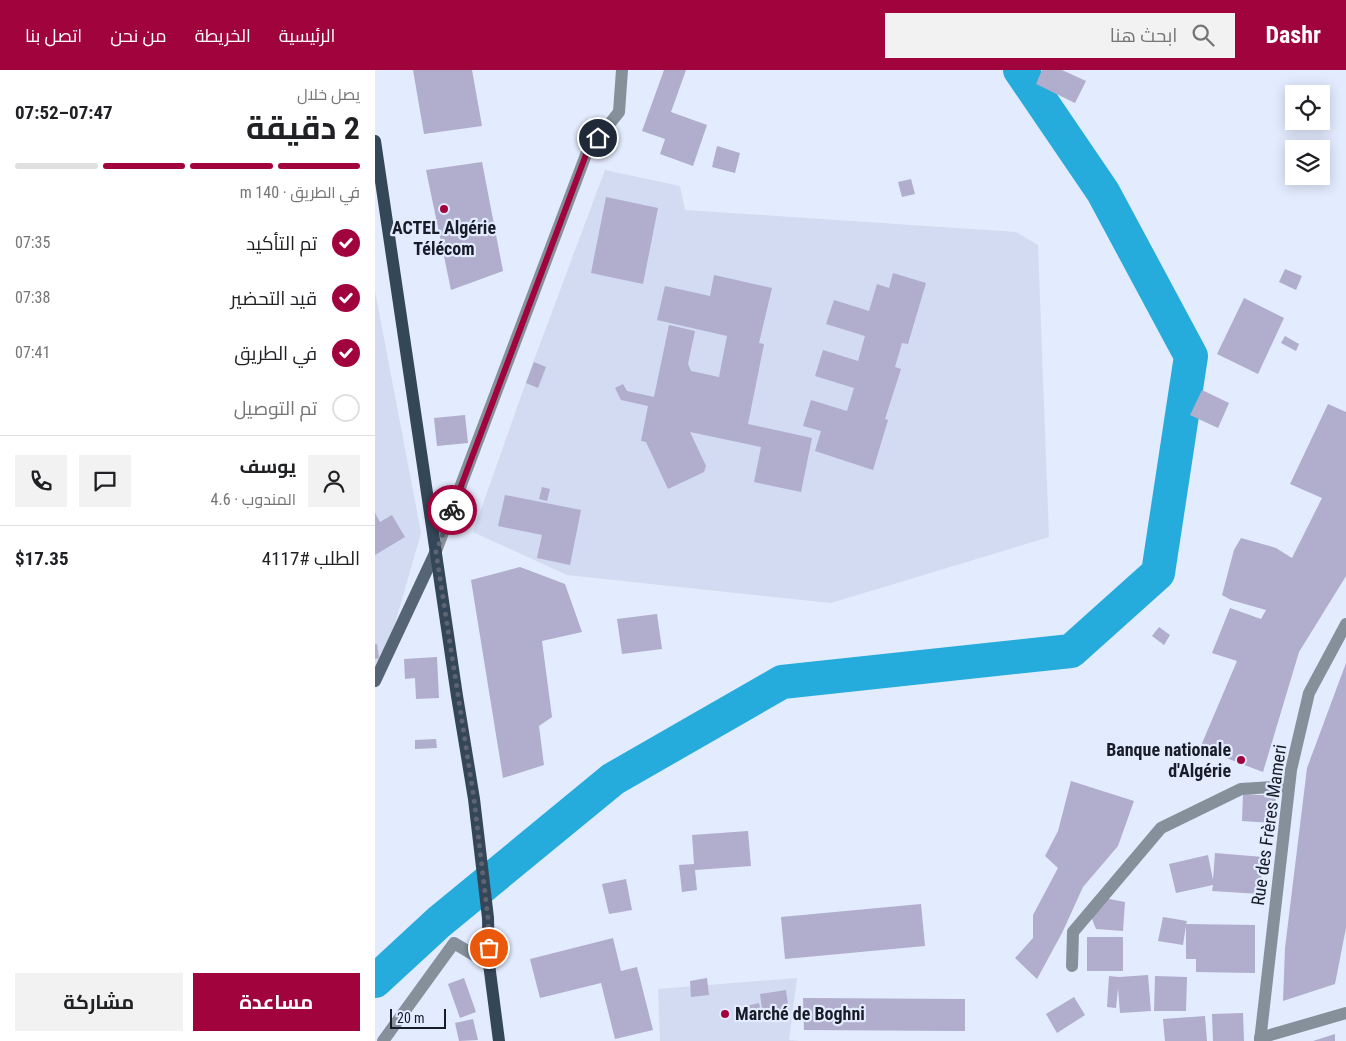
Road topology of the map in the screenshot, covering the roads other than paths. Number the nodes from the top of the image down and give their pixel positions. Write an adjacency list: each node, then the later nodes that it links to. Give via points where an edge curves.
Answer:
1 (622, 70): 3 (street, via 619,112 587,152)
2 (375, 141): 3 (main road)
3 (436, 552): 5 (main road); 7 (main road, via 474,799 488,918)
4 (1346, 624): 6 (street, Rue des Frères Mameri, via 1309,693)
5 (375, 681)
6 (1288, 786): 8 (street, via 1241,789 1161,828 1073,932); 10 (street, Rue des Frères Mameri)
7 (489, 964): 11 (street, via 454,943); 12 (main road)
8 (1072, 966)
9 (1346, 1013): 10 (street)
10 (1260, 1039)
11 (383, 1041)
12 (499, 1041)

